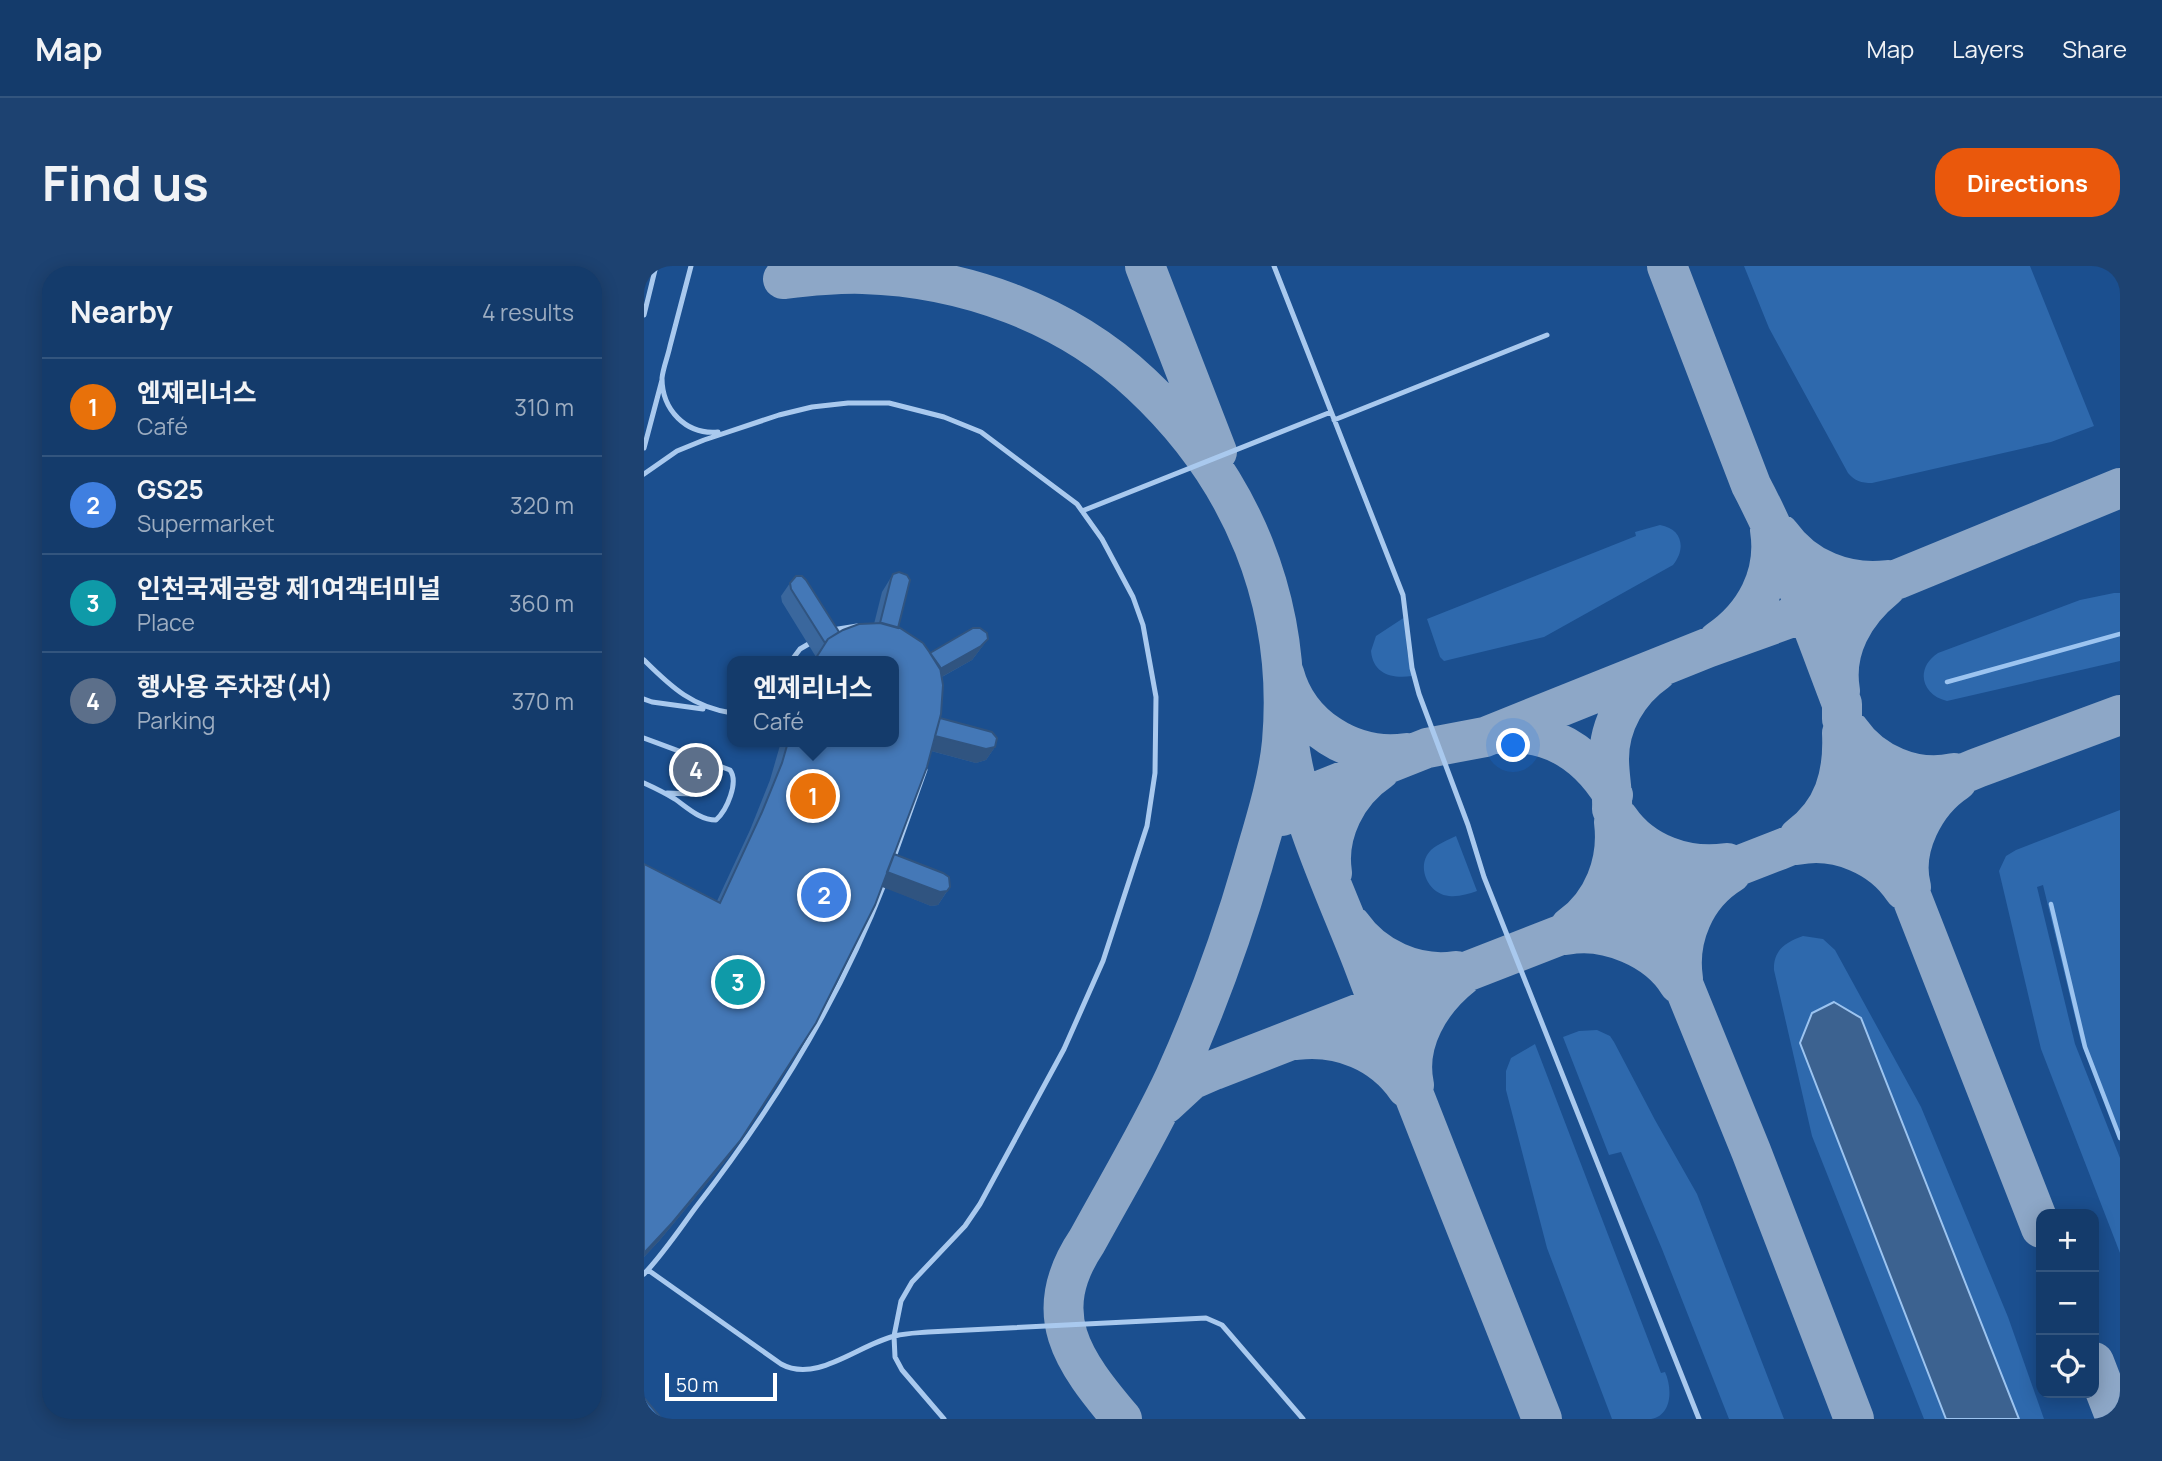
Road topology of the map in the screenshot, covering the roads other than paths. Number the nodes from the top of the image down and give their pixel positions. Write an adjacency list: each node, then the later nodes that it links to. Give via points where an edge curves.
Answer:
1 (656, 266): 4 (lane)
2 (691, 266): 6 (lane)
3 (1274, 266): 7 (lane)
4 (644, 315)
5 (1547, 335): 8 (lane)
6 (662, 377): 9 (lane, via 666,403 677,418 708,433); 10 (lane)
7 (1331, 412): 8 (lane); 12 (lane)
8 (1334, 419): 30 (lane, via 1403,595 1419,694 1484,877)
9 (728, 432): 11 (lane, via 677,451); 12 (lane, via 812,407 889,403 981,432)
10 (644, 448)
11 (644, 474)
12 (1082, 510): 29 (lane, via 1122,575 1143,625 1157,720 1147,826 1103,961 1064,1049 980,1204 912,1282 901,1301)
13 (867, 628): 14 (lane)
14 (829, 631)
15 (820, 637): 16 (lane)
16 (795, 656)
17 (644, 660): 19 (lane, via 665,682)
18 (644, 699): 19 (lane)
19 (711, 710): 20 (lane)
20 (727, 712)
21 (644, 738): 22 (lane)
22 (696, 757): 25 (lane, via 701,772 692,794); 25 (lane, via 735,776 721,815 711,820 693,813)
23 (927, 764): 26 (lane)
24 (644, 783): 25 (lane)
25 (664, 792)
26 (892, 863)
27 (887, 876): 28 (lane, via 868,926 809,1042 732,1161)
28 (646, 1272): 29 (lane, via 796,1370 815,1369)
29 (894, 1336): 31 (lane, via 895,1357 902,1370); 32 (lane, via 1206,1318 1222,1325)
30 (1699, 1417): 33 (lane)
31 (944, 1419)
32 (1303, 1419)
33 (1688, 1419)

